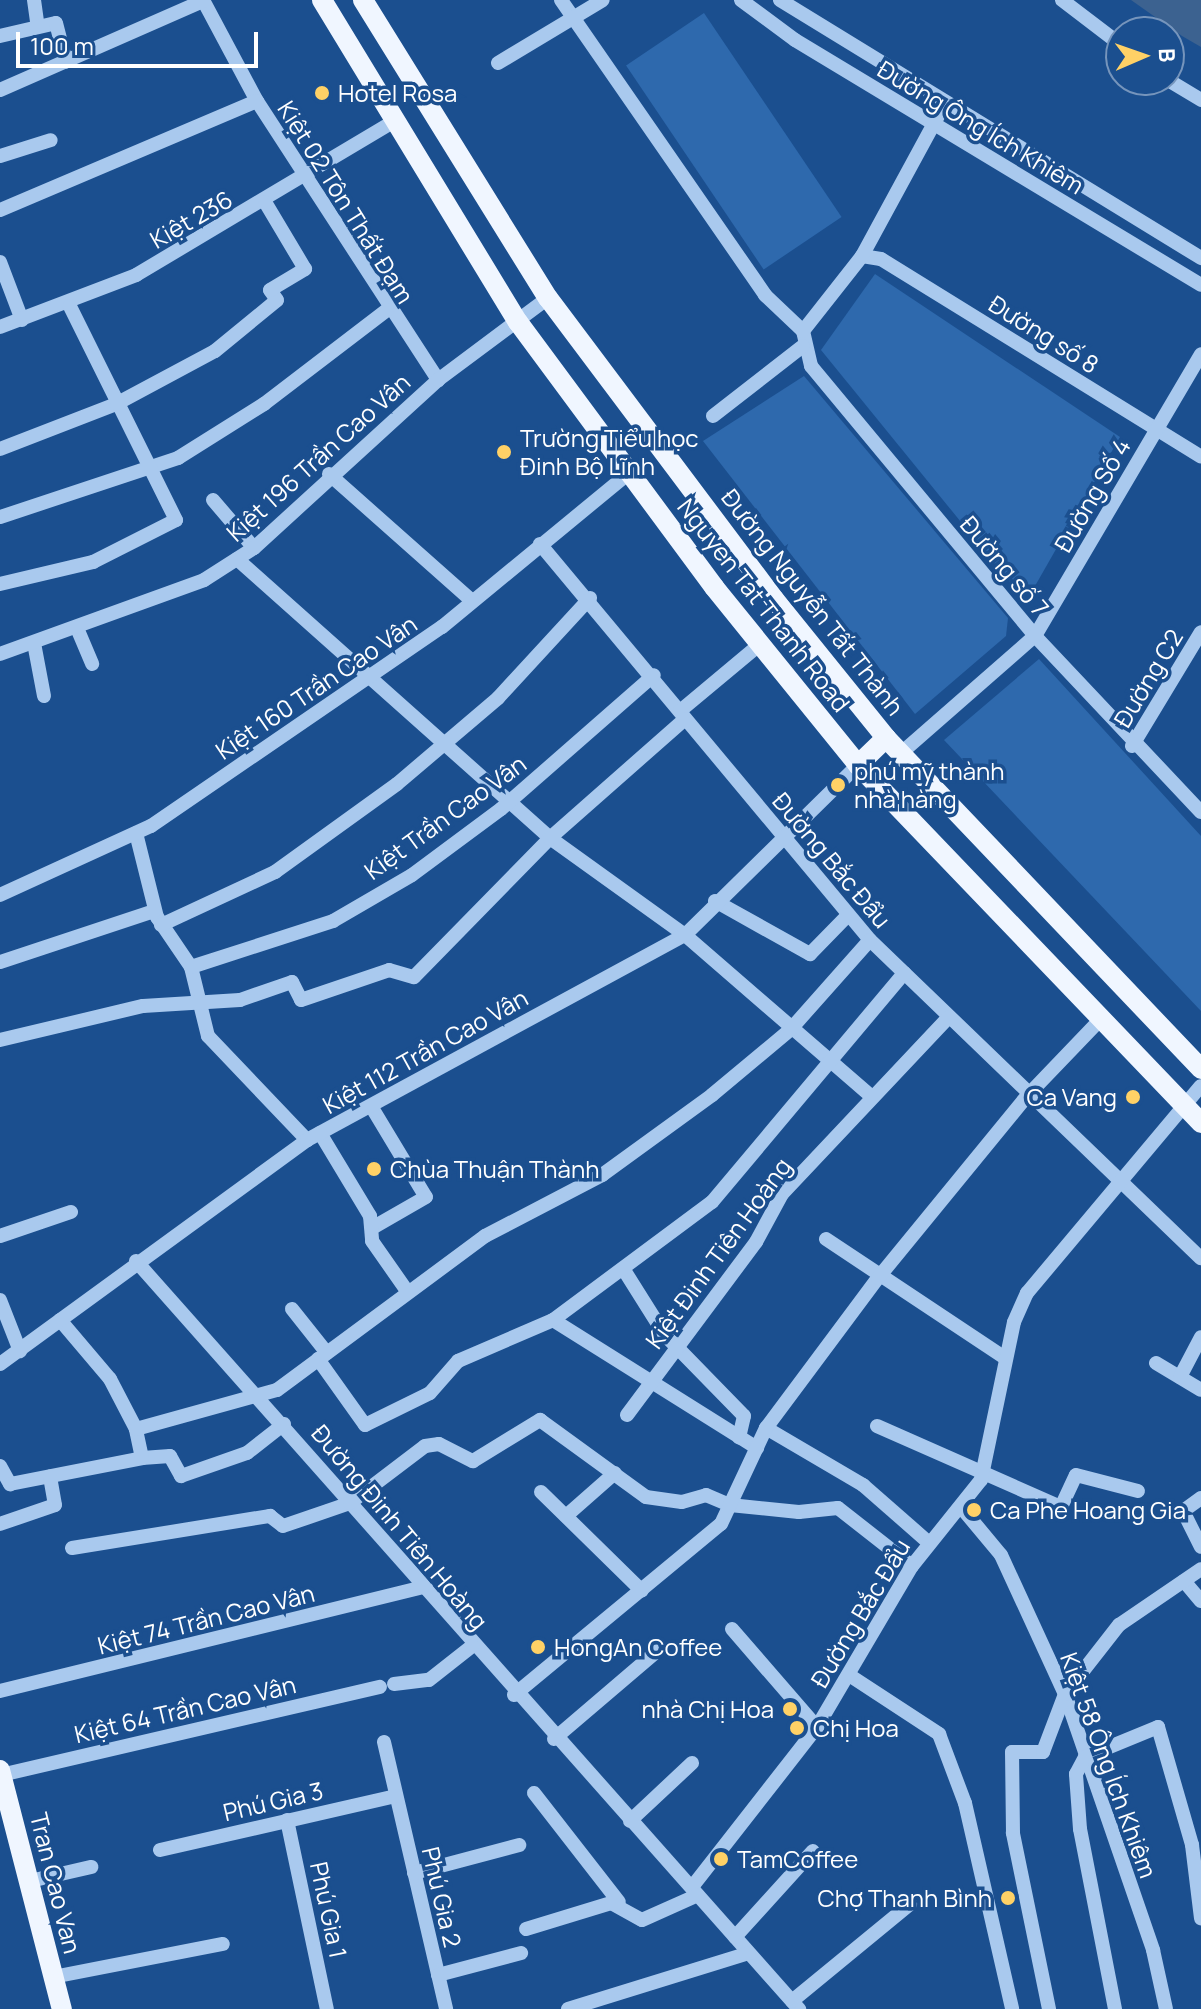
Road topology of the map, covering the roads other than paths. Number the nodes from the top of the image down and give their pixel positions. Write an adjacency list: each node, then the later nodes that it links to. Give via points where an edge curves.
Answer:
1 (34, 0): 11 (street)
2 (322, 0): 19 (main road, Nguyen Tat Thanh Road)
3 (363, 0): 30 (main road, Đường Nguyễn Tất Thành)
4 (561, 0): 10 (street)
5 (603, 0): 10 (street)
6 (741, 0): 20 (street, Đường Ông Ích Khiêm)
7 (780, 0): 18 (street, Đường Ông Ích Khiêm)
8 (1062, 0): 12 (street)
9 (203, 1): 14 (street); 17 (street, Kiệt 02 Tôn Thất Đạm)
10 (574, 18): 15 (street); 36 (street, via 765,295)
11 (38, 27): 13 (street); 14 (street, via 56,23)
12 (1105, 33)
13 (0, 36)
14 (66, 62): 16 (street)
15 (498, 63)
16 (0, 90)
17 (257, 101): 23 (street, Kiệt 02 Tôn Thất Đạm); 25 (street)
18 (945, 103): 20 (street); 27 (street, Đường Ông Ích Khiêm)
19 (391, 123): 23 (street, Kiệt 236); 34 (main road, Nguyen Tat Thanh Road)
20 (933, 124): 26 (street); 29 (street, Đường Ông Ích Khiêm)
21 (51, 140): 22 (street)
22 (0, 156)
23 (306, 179): 24 (street, Kiệt 236); 32 (street, Kiệt 02 Tôn Thất Đạm)
24 (265, 202): 31 (street, Kiệt 236); 40 (street, via 305,269 270,290 277,300 215,351)
25 (0, 210)
26 (862, 256): 36 (street); 42 (street, Đường số 8, via 881,259)
27 (1201, 258)
28 (0, 262): 33 (street)
29 (1201, 285)
30 (548, 298): 34 (street, Kiệt 196 Trần Cao Vân); 67 (main road, Đường Nguyễn Tất Thành)
31 (70, 306): 33 (street, Kiệt 236); 40 (street)
32 (387, 310): 39 (street, Kiệt 02 Tôn Thất Đạm); 45 (street, via 264,404)
33 (22, 320): 35 (street, Kiệt 236)
34 (518, 322): 39 (street, Kiệt 196 Trần Cao Vân); 46 (main road, Nguyen Tat Thanh Road)
35 (0, 327)
36 (803, 331): 37 (street)
37 (803, 346): 41 (street); 58 (street, Đường số 7, via 811,366)
38 (1201, 354): 42 (street, Đường Số 4)
39 (438, 380): 47 (street, Kiệt 196 Trần Cao Vân)
40 (116, 404): 43 (street); 45 (street)
41 (713, 416)
42 (1156, 429): 44 (street, Đường số 8); 58 (street, Đường Số 4)
43 (0, 449)
44 (1201, 457)
45 (149, 470): 49 (street); 53 (street, via 176,520 93,562)
46 (629, 473): 50 (street, Kiệt 160 Trần Cao Vân); 60 (main road, Nguyen Tat Thanh Road)
47 (329, 474): 51 (street, Kiệt 196 Trần Cao Vân); 55 (street)
48 (213, 500): 51 (street)
49 (0, 517)
50 (540, 544): 54 (street, Đường Bắc Đẩu); 55 (street, Kiệt 160 Trần Cao Vân)
51 (254, 548): 52 (street, Kiệt 196 Trần Cao Vân)
52 (237, 559): 56 (street, Kiệt 196 Trần Cao Vân, via 204,580); 64 (street)
53 (0, 584)
54 (590, 598): 63 (street, Đường Bắc Đẩu); 68 (street)
55 (470, 599): 64 (street, Kiệt 160 Trần Cao Vân)
56 (77, 628): 59 (street, Kiệt 196 Trần Cao Vân); 62 (street)
57 (1201, 632): 69 (street, Đường C2)
58 (1035, 636): 69 (street, Đường số 7); 70 (street, Đường Số 4)
59 (34, 643): 61 (street, Kiệt 196 Trần Cao Vân); 65 (street)
60 (760, 644): 66 (street); 71 (main road, Nguyen Tat Thanh Road)
61 (0, 654)
62 (92, 664)
63 (654, 675): 66 (street, Đường Bắc Đẩu); 72 (street, Kiệt Trần Cao Vân)
64 (369, 677): 68 (street); 74 (street, Kiệt 160 Trần Cao Vân)
65 (44, 696)
66 (683, 715): 75 (street, Đường Bắc Đẩu); 76 (street)
67 (886, 738): 70 (main road, Đường Nguyễn Tất Thành); 71 (main road)
68 (445, 743): 72 (street); 80 (street, via 275,872)
69 (1132, 746): 73 (street, Đường số 7)
70 (900, 754): 92 (main road, Đường Nguyễn Tất Thành)
71 (858, 765): 75 (street, Kiệt 112 Trần Cao Vân); 88 (main road, Nguyen Tat Thanh Road)
72 (512, 800): 76 (street); 84 (street, Kiệt Trần Cao Vân, via 412,875 333,921)
73 (1201, 812)
74 (136, 833): 77 (street, Kiệt 160 Trần Cao Vân); 80 (street)
75 (783, 837): 78 (street, Kiệt 112 Trần Cao Vân); 79 (street, Đường Bắc Đẩu)
76 (550, 838): 81 (street); 86 (street, via 414,977 389,970 301,1000 292,982)
77 (0, 895)
78 (715, 901): 79 (street, via 810,954); 81 (street, Kiệt 112 Trần Cao Vân)
79 (848, 915): 82 (street, Đường Bắc Đẩu)
80 (158, 918): 83 (street); 84 (street)
81 (685, 935): 89 (street); 96 (street, Kiệt 112 Trần Cao Vân)
82 (870, 940): 85 (street, Đường Bắc Đẩu); 89 (street)
83 (0, 962)
84 (191, 967): 86 (street)
85 (904, 973): 87 (street, Đường Bắc Đẩu); 91 (street)
86 (199, 1005): 90 (street, via 143,1006); 99 (street, via 208,1036 233,1068)
87 (949, 1017): 94 (street, Đường Bắc Đẩu); 95 (street, Kiệt Đinh Tiên Hoàng)
88 (1100, 1020): 94 (street); 97 (main road, Nguyen Tat Thanh Road)
89 (790, 1030): 91 (street); 109 (street, via 602,1175 485,1236)
90 (0, 1040)
91 (828, 1062): 95 (street); 107 (street, via 712,1202)
92 (1201, 1069)
93 (1201, 1086): 97 (street, Đường Bắc Đẩu)
94 (1028, 1095): 100 (street, Đường Bắc Đẩu); 108 (street)
95 (871, 1096): 115 (street, Kiệt Đinh Tiên Hoàng, via 782,1194)
96 (371, 1106): 99 (street, Kiệt 112 Trần Cao Vân); 102 (street, via 426,1197)
97 (1183, 1106): 98 (main road); 100 (street, Đường Bắc Đẩu)
98 (1201, 1123)
99 (313, 1137): 102 (street); 106 (street, Kiệt 112 Trần Cao Vân)
100 (1117, 1180): 105 (street, Đường Bắc Đẩu); 118 (street, Đường Bắc Đẩu, via 1027,1293)
101 (71, 1212): 103 (street)
102 (372, 1228): 109 (street, via 372,1241)
103 (0, 1236)
104 (826, 1239): 108 (street)
105 (1201, 1258)
106 (136, 1261): 112 (street, Kiệt 112 Trần Cao Vân); 124 (street, Đường Đinh Tiên Hoàng)
107 (624, 1270): 113 (street); 115 (street)
108 (878, 1278): 118 (street); 128 (street)
109 (407, 1291): 117 (street)
110 (0, 1300): 116 (street)
111 (292, 1309): 117 (street)
112 (60, 1320): 116 (street, Kiệt 112 Trần Cao Vân); 129 (street, via 110,1379)
113 (553, 1320): 117 (street, via 458,1361 430,1393 365,1425); 122 (street)
114 (1201, 1337): 121 (street)
115 (677, 1349): 122 (street, Kiệt Đinh Tiên Hoàng); 130 (street, via 744,1416)
116 (20, 1351): 120 (street, Kiệt 112 Trần Cao Vân)
117 (323, 1356): 124 (street)
118 (1005, 1358): 136 (street, Đường Bắc Đẩu)
119 (1156, 1363): 121 (street)
120 (0, 1364)
121 (1180, 1377): 123 (street)
122 (650, 1384): 125 (street, Kiệt Đinh Tiên Hoàng); 130 (street)
123 (1201, 1390)
124 (263, 1398): 126 (street, Đường Đinh Tiên Hoàng); 129 (street)
125 (627, 1415)
126 (284, 1424): 132 (street, via 247,1453 181,1476 170,1456); 140 (street, Đường Đinh Tiên Hoàng)
127 (877, 1426): 136 (street)
128 (766, 1428): 131 (street); 145 (street, via 863,1485)
129 (136, 1429): 132 (street)
130 (739, 1437): 131 (street)
131 (757, 1448): 141 (street)
132 (142, 1458): 135 (street)
133 (0, 1466): 135 (street, via 10,1484)
134 (615, 1473): 140 (street, via 540,1420 473,1461 439,1444 425,1446); 141 (street, via 646,1497 682,1502 706,1495); 143 (street)
135 (50, 1476): 144 (street, via 55,1505)
136 (983, 1476): 137 (street, via 1061,1507 1076,1475); 142 (street, Đường Bắc Đẩu)
137 (1138, 1491)
138 (541, 1492): 143 (street)
139 (1201, 1498): 146 (street, via 1183,1511)
140 (350, 1503): 147 (street, via 283,1526 270,1516); 151 (street, Đường Đinh Tiên Hoàng)
141 (730, 1505): 148 (street, via 838,1508); 152 (street, via 721,1524)
142 (961, 1507): 145 (street, Đường Bắc Đẩu); 159 (street, Kiệt 58 Ông Ích Khiêm, via 1001,1555)
143 (566, 1516): 152 (street)
144 (0, 1524)
145 (928, 1542): 148 (street, Đường Bắc Đẩu)
146 (1201, 1547)
147 (72, 1548)
148 (912, 1566): 157 (street, Đường Bắc Đẩu)
149 (1201, 1569): 150 (street)
150 (1184, 1581): 153 (street); 159 (street, via 1119,1625)
151 (422, 1587): 155 (street, Đường Đinh Tiên Hoàng); 158 (street, Kiệt 74 Trần Cao Vân)
152 (642, 1591): 160 (street)
153 (1201, 1601)
154 (732, 1629): 161 (street)
155 (472, 1646): 160 (street, Đường Đinh Tiên Hoàng); 166 (street, Kiệt 64 Trần Cao Vân, via 429,1680)
156 (657, 1651): 162 (street)
157 (849, 1675): 161 (street, Đường Bắc Đẩu); 195 (street, via 939,1734 965,1803)
158 (0, 1691)
159 (1065, 1694): 164 (street, Kiệt 58 Ông Ích Khiêm); 196 (street, via 1043,1752 1012,1752 1013,1833)
160 (514, 1695): 162 (street, Đường Đinh Tiên Hoàng)
161 (817, 1727): 178 (street, Đường Bắc Đẩu)
162 (554, 1739): 170 (street, Đường Đinh Tiên Hoàng)
163 (384, 1742): 168 (street, Phú Gia 2)
164 (1085, 1757): 171 (street, via 1158,1727); 197 (street, via 1076,1774 1080,1829); 198 (street, Kiệt 58 Ông Ích Khiêm, via 1153,1950)
165 (692, 1763): 170 (street)
166 (1, 1772): 177 (main road, Tran Cao Van)
167 (534, 1793): 179 (street)
168 (396, 1796): 169 (street, Phú Gia 3); 176 (street, Phú Gia 2)
169 (287, 1820): 173 (street, Phú Gia 3); 192 (street, Phú Gia 1)
170 (630, 1821): 178 (street, Đường Đinh Tiên Hoàng)
171 (1196, 1843): 181 (street)
172 (519, 1845): 176 (street)
173 (160, 1850)
174 (813, 1851): 183 (street)
175 (91, 1867): 177 (street)
176 (414, 1873): 187 (street, Phú Gia 2)
177 (30, 1881): 188 (main road, Tran Cao Van)
178 (695, 1891): 179 (street, via 642,1920); 183 (street, Đường Đinh Tiên Hoàng)
179 (619, 1902): 182 (street)
180 (910, 1904): 190 (street)
181 (1201, 1918)
182 (526, 1929)
183 (735, 1937): 186 (street, Đường Đinh Tiên Hoàng)
184 (223, 1944): 188 (street)
185 (521, 1953): 187 (street)
186 (749, 1953): 189 (street); 190 (street, Đường Đinh Tiên Hoàng)
187 (438, 1975): 193 (street, Phú Gia 2)
188 (53, 1977): 191 (main road, Tran Cao Van)
189 (603, 2005): 194 (street)
190 (796, 2005)
191 (62, 2009)
192 (327, 2009)
193 (446, 2009)
194 (568, 2009)
195 (1012, 2009)
196 (1049, 2009)
197 (1115, 2009)
198 (1166, 2009)

